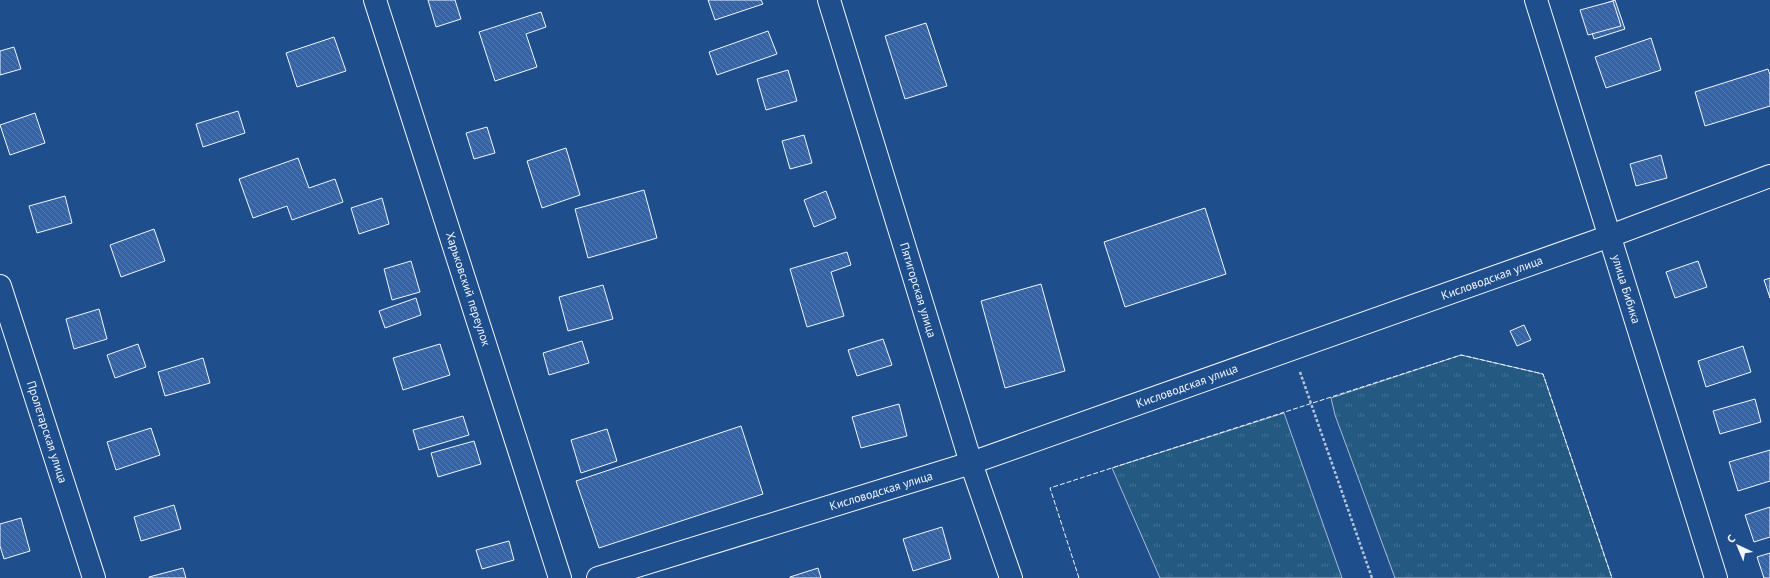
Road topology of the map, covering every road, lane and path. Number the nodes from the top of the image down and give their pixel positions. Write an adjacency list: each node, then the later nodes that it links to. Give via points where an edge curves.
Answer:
1 (375, 0): 10 (street, Харьковский переулок)
2 (829, 0): 8 (street, Пятигорская улица)
3 (1536, 0): 5 (street, улица Бибика)
4 (1770, 176): 5 (street, Кисловодская улица)
5 (1610, 236): 7 (street, Кисловодская улица); 14 (street, улица Бибика)
6 (0, 286): 9 (street, Пролетарская улица)
7 (1292, 349): 8 (street, Кисловодская улица); 13 (path)
8 (971, 463): 11 (street, Кисловодская улица); 12 (street, Пятигорская улица)
9 (94, 578)
10 (560, 578)
11 (598, 578)
12 (1011, 578)
13 (1372, 578)
14 (1716, 578)

